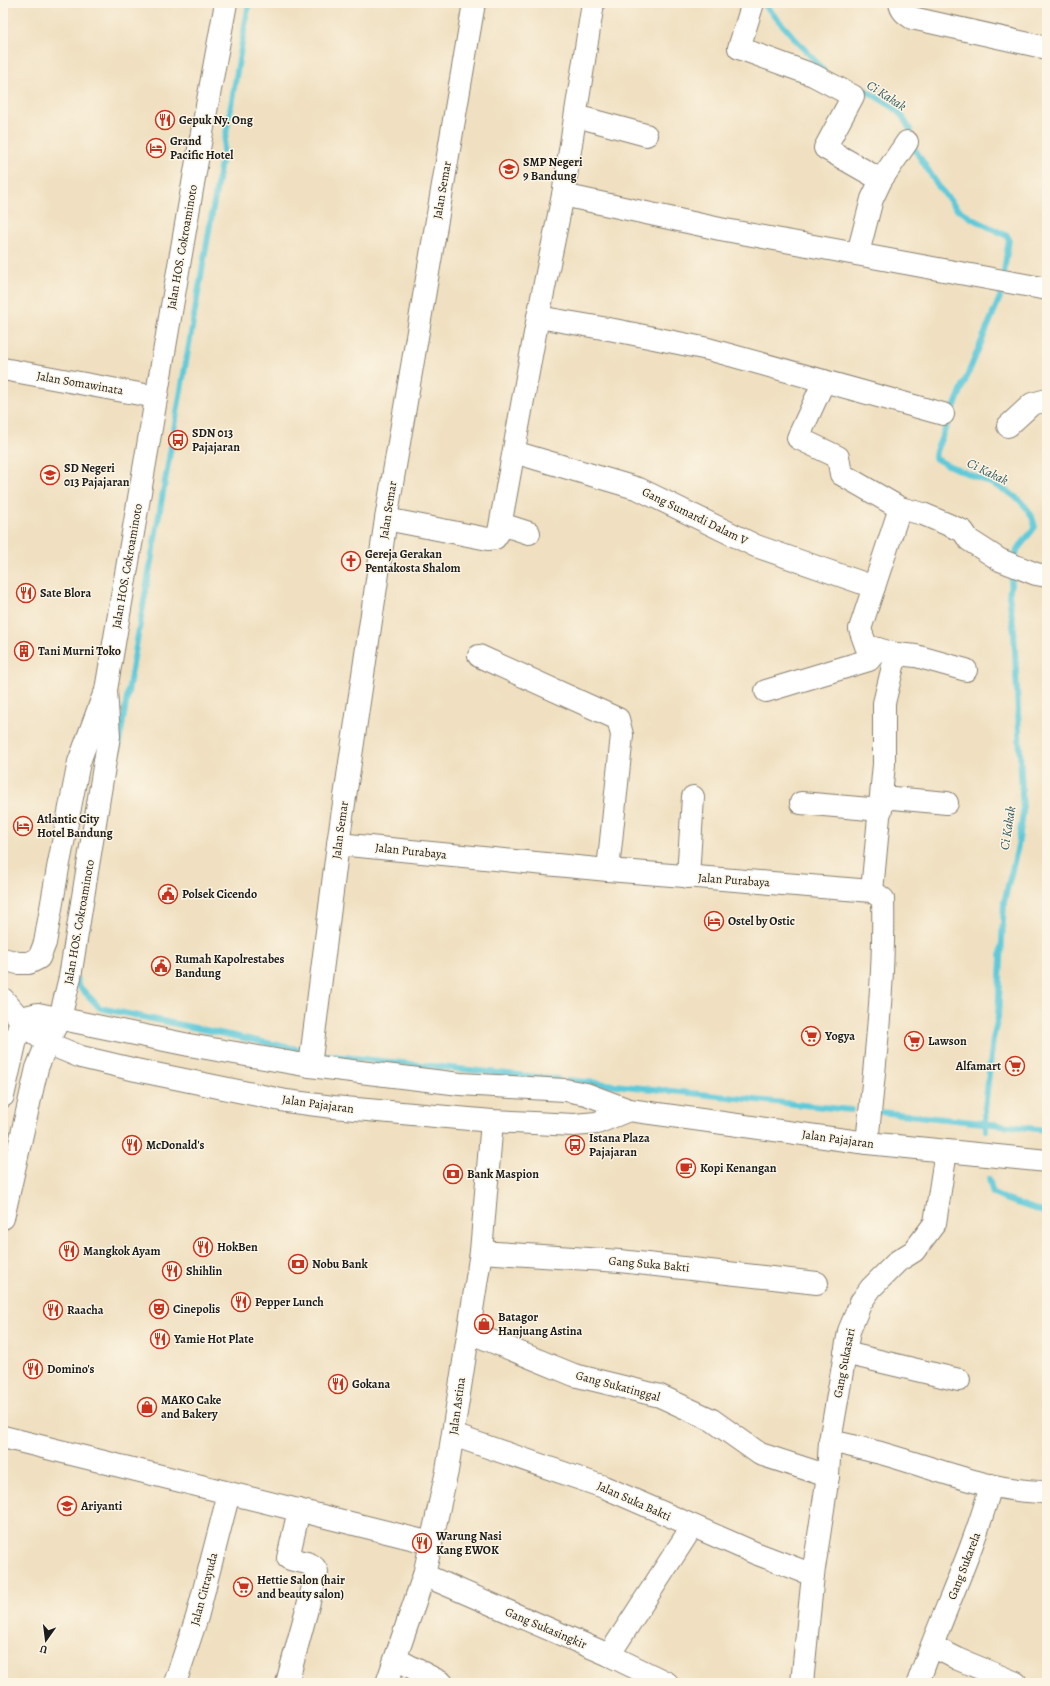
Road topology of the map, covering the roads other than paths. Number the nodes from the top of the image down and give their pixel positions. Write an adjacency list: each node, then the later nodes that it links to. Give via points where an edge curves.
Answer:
1 (226, 3): 17 (main road, Jalan HOS. Cokroaminoto)
2 (474, 3): 23 (main road, Jalan Semar)
3 (593, 3): 7 (main road)
4 (900, 3): 6 (main road, via 905,13 912,18)
5 (750, 4): 10 (main road, via 739,48 813,75 853,96 825,148)
6 (1047, 48)
7 (576, 116): 8 (main road); 11 (main road)
8 (646, 135)
9 (907, 142): 10 (main road)
10 (882, 180): 12 (main road, via 872,199)
11 (563, 195): 12 (main road, via 720,229); 14 (main road)
12 (858, 253): 13 (main road)
13 (1047, 289)
14 (538, 317): 16 (main road, via 708,349); 21 (main road)
15 (3, 369): 17 (main road, Jalan Somawinata)
16 (824, 381): 19 (main road); 22 (main road, via 798,438 838,456 841,474)
17 (156, 397): 31 (main road, Jalan HOS. Cokroaminoto)
18 (1047, 400): 20 (main road, via 1032,404)
19 (943, 414)
20 (1008, 426)
21 (514, 452): 24 (main road); 27 (main road, Gang Sumardi Dalam V, via 639,490 756,546)
22 (900, 508): 26 (main road, via 923,514 963,531 969,540 1000,560); 27 (main road)
23 (386, 519): 24 (main road, via 488,539 495,538); 37 (main road, Jalan Semar)
24 (501, 524): 25 (main road)
25 (529, 532)
26 (1037, 574)
27 (874, 587): 28 (main road, via 860,629 866,646)
28 (887, 652): 30 (main road, via 916,656); 32 (main road, via 869,660); 36 (main road, via 884,703 886,731)
29 (479, 656): 38 (main road, via 618,718 622,735)
30 (966, 670)
31 (106, 690): 41 (main road, via 79,762 45,943 39,958 30,963); 44 (main road, Jalan HOS. Cokroaminoto, via 109,736 105,766 70,977)
32 (766, 691)
33 (693, 797): 39 (main road)
34 (801, 803): 36 (main road)
35 (947, 803): 36 (main road)
36 (881, 804): 40 (main road)
37 (338, 844): 38 (main road, Jalan Purabaya); 46 (main road, Jalan Semar)
38 (608, 870): 39 (main road, Jalan Purabaya)
39 (688, 877): 40 (main road, Jalan Purabaya)
40 (872, 891): 50 (main road, via 883,899 883,959)
41 (3, 959)
42 (3, 999): 43 (main road, Jalan Pajajaran)
43 (21, 1018): 44 (main road, Jalan Pajajaran, via 38,1014); 45 (main road, Jalan Pajajaran); 47 (main road)
44 (60, 1018): 45 (main road, Jalan HOS. Cokroaminoto); 46 (main road, Jalan Pajajaran, via 189,1045)
45 (47, 1043): 49 (main road, Jalan Pajajaran, via 81,1057 286,1101); 53 (main road, Jalan HOS. Cokroaminoto, via 37,1068)
46 (310, 1066): 48 (main road, Jalan Pajajaran, via 460,1084 565,1090 586,1094)
47 (3, 1096)
48 (629, 1110): 49 (main road, Jalan Pajajaran, via 597,1123 574,1125); 50 (main road, Jalan Pajajaran)
49 (492, 1121): 54 (main road, Jalan Astina)
50 (867, 1143): 51 (main road, Jalan Pajajaran)
51 (946, 1151): 52 (main road, Jalan Pajajaran); 57 (main road, Gang Sukasari, via 936,1223 914,1251 898,1261 880,1278 861,1302 849,1331)
52 (1047, 1161)
53 (3, 1218)
54 (480, 1252): 55 (main road, Gang Suka Bakti, via 538,1254 650,1264); 56 (main road, Jalan Astina)
55 (817, 1283)
56 (468, 1332): 59 (main road, Jalan Astina); 62 (main road, Gang Sukatinggal, via 574,1375 660,1396 712,1420 760,1454)
57 (845, 1353): 58 (main road); 61 (main road, Gang Sukasari)
58 (959, 1380)
59 (453, 1435): 67 (main road, Jalan Suka Bakti, via 604,1487); 68 (main road, Jalan Astina)
60 (3, 1437): 65 (main road)
61 (830, 1441): 62 (main road, Gang Sukasari); 63 (main road)
62 (828, 1476): 70 (main road, Gang Sukasari)
63 (991, 1485): 64 (main road); 71 (main road, Gang Sukarela, via 962,1572)
64 (1047, 1492)
65 (229, 1493): 66 (main road); 74 (main road, Jalan Citrayuda, via 197,1617)
66 (298, 1510): 68 (main road); 75 (main road, via 288,1558 311,1565 317,1572)
67 (692, 1526): 70 (main road, Jalan Suka Bakti); 72 (main road)
68 (431, 1543): 69 (main road, Jalan Astina)
69 (424, 1575): 72 (main road, Gang Sukasingkir); 73 (main road, Jalan Astina)
70 (813, 1575): 79 (main road, Gang Sukasari)
71 (932, 1646): 80 (main road, Gang Sukarela); 81 (main road)
72 (609, 1655): 78 (main road, Gang Sukasingkir)
73 (396, 1659): 76 (main road, Jalan Astina); 77 (main road)
74 (175, 1683)
75 (287, 1683)
76 (387, 1683)
77 (442, 1683)
78 (667, 1683)
79 (802, 1683)
80 (918, 1683)
81 (1016, 1683)

